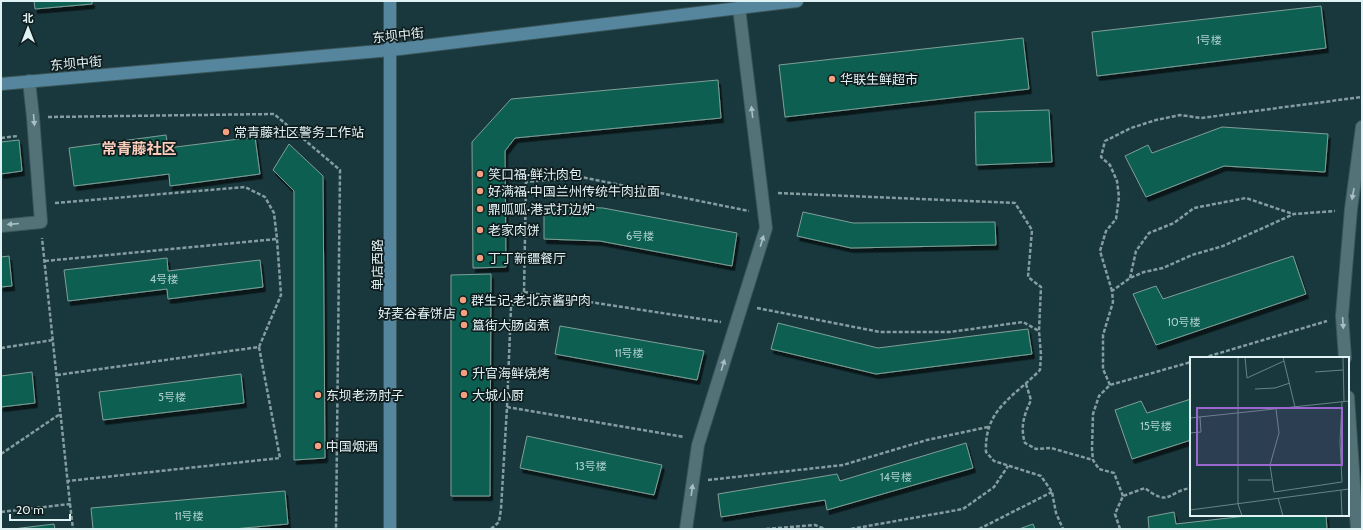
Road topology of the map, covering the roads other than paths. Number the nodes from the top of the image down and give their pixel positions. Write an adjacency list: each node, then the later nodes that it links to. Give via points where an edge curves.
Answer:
1 (390, 1): 4 (street, 单店西路)
2 (797, 1): 3 (street, 东坝中街)
3 (739, 8): 4 (street, 东坝中街); 12 (street, one-way to 3, via 700,440 766,228)
4 (391, 50): 5 (street, 东坝中街); 11 (street, 单店西路)
5 (29, 81): 6 (street, 东坝中街); 8 (street, one-way to 8, via 41,222)
6 (1, 84)
7 (1362, 127): 9 (street, one-way to 9, via 1350,210 1342,316)
8 (1, 226)
9 (1345, 357)
10 (1349, 413): 13 (street)
11 (390, 529)
12 (686, 529)
13 (1357, 529)

